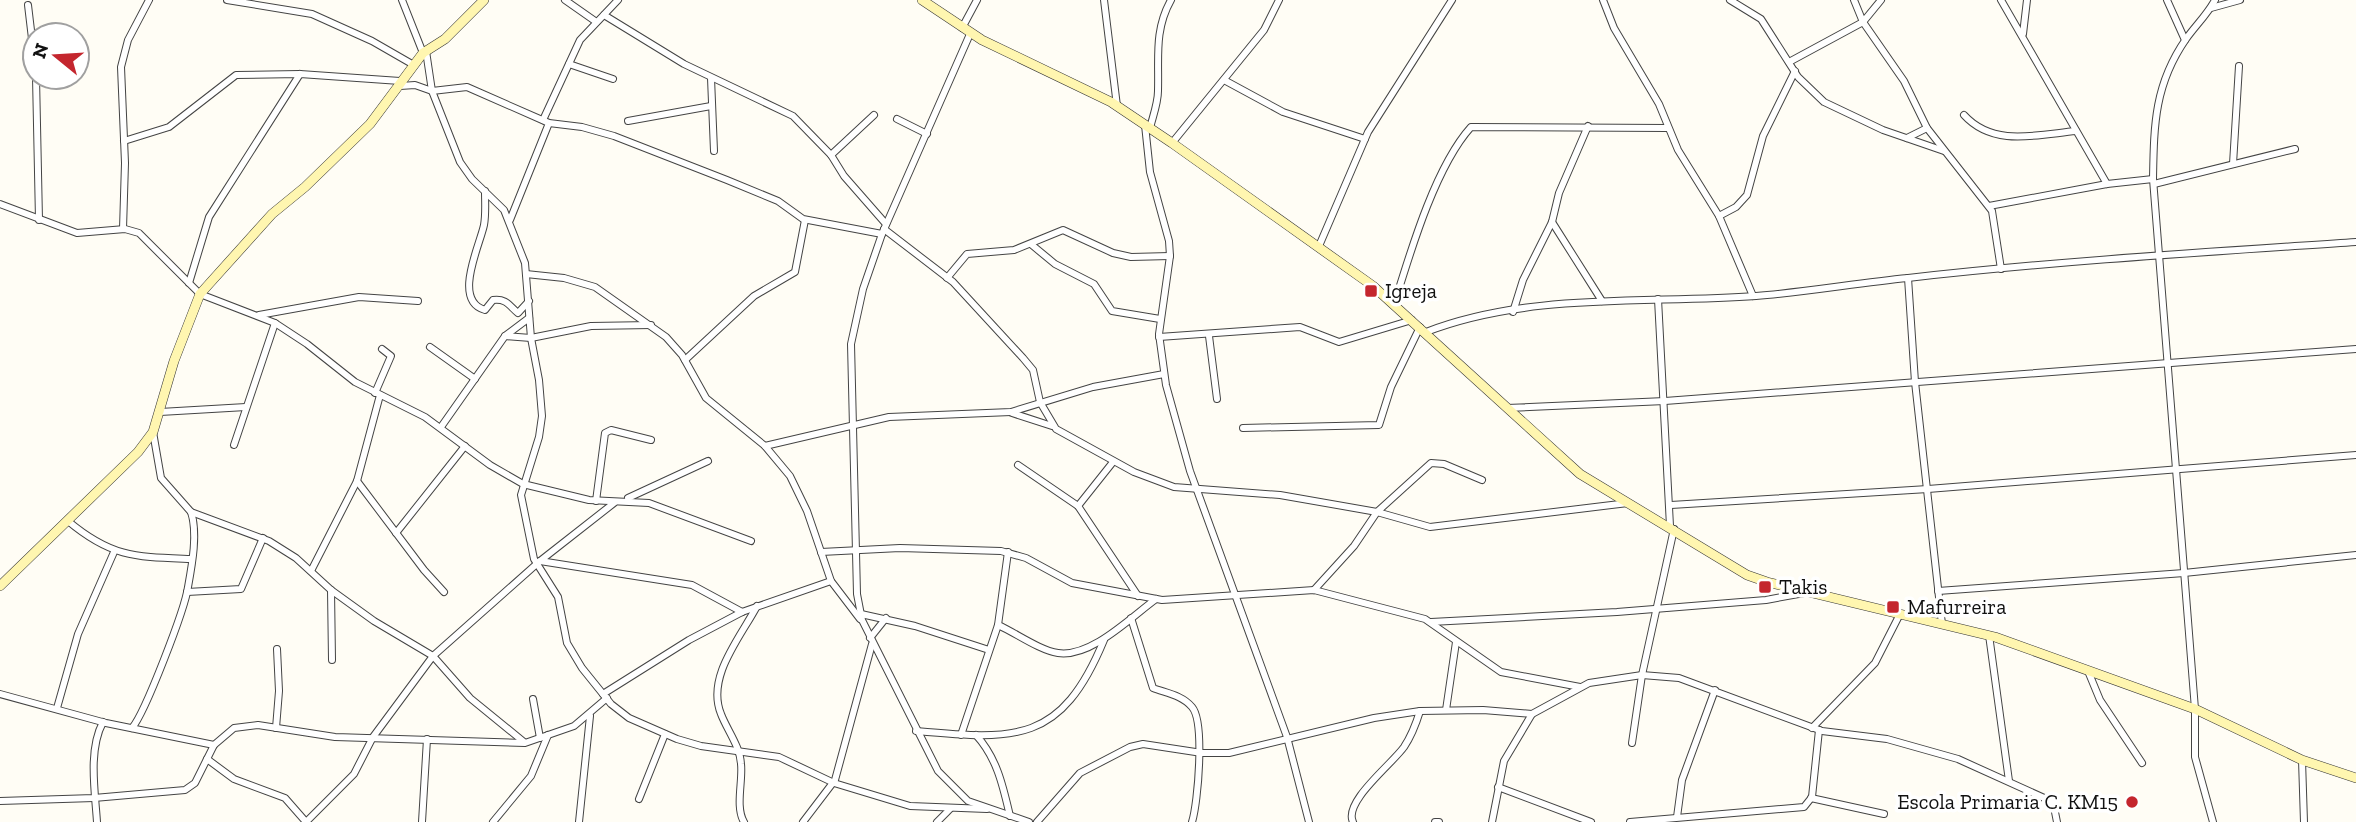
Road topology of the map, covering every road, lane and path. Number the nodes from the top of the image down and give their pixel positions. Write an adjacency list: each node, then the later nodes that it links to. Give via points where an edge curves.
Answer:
1 (149, 0): 59 (street, via 128,40 121,67)
2 (228, 0): 33 (street, via 312,14)
3 (402, 0): 31 (street)
4 (484, 0): 31 (street)
5 (565, 0): 26 (street)
6 (618, 0): 24 (street)
7 (922, 0): 28 (street)
8 (977, 0): 28 (street)
9 (1104, 0): 45 (street)
10 (1171, 0): 52 (street, via 1161,19 1158,92)
11 (1279, 0): 40 (street, via 1269,24)
12 (1452, 0): 58 (street)
13 (1602, 0): 53 (street)
14 (1730, 0): 32 (street, via 1760,19)
15 (1854, 0): 27 (street)
16 (1881, 0): 27 (street)
17 (2001, 0): 29 (street)
18 (2027, 0): 29 (street)
19 (2167, 0): 30 (street)
20 (2215, 0): 23 (street)
21 (2240, 0): 23 (street)
22 (29, 5): 25 (street)
23 (2211, 8): 30 (street)
24 (604, 15): 26 (street); 38 (street)
25 (31, 21)
26 (595, 21): 34 (street)
27 (1863, 22): 32 (street); 54 (street, via 1904,81)
28 (966, 31): 45 (street); 56 (street)
29 (2022, 36): 55 (street)
30 (2185, 40): 66 (street, via 2162,82 2155,120)
31 (425, 52): 33 (street); 43 (street)
32 (1790, 62): 36 (street)
33 (412, 64): 41 (street)
34 (569, 64): 39 (street); 49 (street)
35 (2239, 66): 65 (street)
36 (1795, 71): 57 (street, via 1811,93 1835,109); 71 (street, via 1763,136 1747,195)
37 (300, 75): 41 (street); 59 (street, via 236,75 169,127); 87 (street, via 209,217)
38 (711, 78): 44 (street); 64 (street, via 793,116)
39 (613, 79)
40 (1224, 80): 58 (street, via 1283,113); 60 (street)
41 (398, 84): 43 (street); 88 (street, via 358,137 272,214)
42 (35, 91): 72 (street)
43 (432, 91): 49 (street, via 467,87); 68 (street, via 460,162)
44 (710, 106): 50 (street); 62 (street)
45 (1117, 106): 52 (street)
46 (874, 115): 64 (street)
47 (1964, 115): 55 (street, via 1976,129 1996,136)
48 (897, 119): 56 (street)
49 (546, 121): 73 (street); 74 (street, via 626,140 764,194)
50 (628, 121)
51 (1588, 125): 53 (street); 75 (street, via 1559,193); 94 (street, via 1471,127 1414,238)
52 (1148, 127): 60 (street); 82 (street, via 1150,172)
53 (1668, 128): 71 (street)
54 (1927, 128): 57 (street); 63 (street)
55 (2076, 131): 67 (street)
56 (927, 134): 77 (street)
57 (1907, 138): 63 (street)
58 (1365, 139): 80 (street)
59 (124, 141): 76 (street)
60 (1172, 143): 80 (street)
61 (2295, 149): 65 (street)
62 (714, 151)
63 (1945, 151): 70 (street)
64 (831, 155): 77 (street)
65 (2233, 164): 66 (street)
66 (2154, 182): 67 (street); 81 (street)
67 (2107, 184): 70 (street)
68 (485, 191): 73 (street); 92 (street, via 483,227 468,278 472,299 485,310 499,300 518,313)
69 (0, 204): 72 (street)
70 (1989, 206): 83 (street)
71 (1719, 216): 89 (street)
72 (39, 220): 76 (street, via 85,234)
73 (510, 220): 84 (street)
74 (805, 220): 77 (street); 109 (street, via 795,272 754,296)
75 (1552, 222): 93 (street); 95 (street, via 1523,280)
76 (123, 229): 87 (street, via 139,233)
77 (884, 229): 85 (street); 122 (street, via 863,289 851,344)
78 (2356, 243): 81 (street)
79 (1032, 245): 82 (street, via 1063,230 1113,253); 85 (street, via 967,254); 98 (street, via 1055,264 1094,284 1112,311)
80 (1319, 246): 94 (street)
81 (2161, 255): 83 (street); 110 (street)
82 (1170, 256): 98 (street)
83 (2001, 269): 86 (street)
84 (526, 274): 92 (street); 100 (street, via 564,278 595,288)
85 (947, 278): 117 (street, via 1033,370)
86 (1908, 278): 89 (street); 113 (street)
87 (189, 283): 88 (street)
88 (200, 294): 96 (street); 120 (street)
89 (1753, 296): 90 (street)
90 (1658, 299): 93 (street); 116 (street)
91 (418, 301): 96 (street, via 359,297)
92 (529, 301): 97 (street)
93 (1602, 301): 95 (street)
94 (1394, 305): 101 (street)
95 (1513, 312): 101 (street)
96 (257, 316): 99 (street)
97 (529, 318): 102 (street); 105 (street)
98 (1160, 319): 104 (street)
99 (275, 323): 114 (street); 118 (street)
100 (650, 325): 105 (street, via 591,326); 109 (street)
101 (1420, 326): 103 (street, via 1339,342 1300,327); 119 (street); 125 (street, via 1379,425)
102 (505, 336): 105 (street); 112 (street)
103 (1209, 336): 104 (street); 115 (street)
104 (1159, 337): 111 (street)
105 (531, 338): 138 (street, via 542,416)
106 (429, 346): 112 (street)
107 (382, 349): 114 (street, via 391,356)
108 (2356, 349): 110 (street)
109 (685, 360): 130 (street, via 706,398)
110 (2167, 363): 113 (street); 135 (street)
111 (1164, 374): 117 (street); 139 (street)
112 (475, 379): 124 (street)
113 (1915, 382): 116 (street); 140 (street)
114 (378, 394): 124 (street); 137 (street)
115 (1217, 399)
116 (1665, 401): 119 (street); 144 (street)
117 (1040, 402): 121 (street); 123 (street)
118 (246, 407): 120 (street); 128 (street)
119 (1507, 408): 143 (street, via 1580,474)
120 (160, 412): 126 (street)
121 (1011, 412): 122 (street, via 889,416); 123 (street)
122 (854, 426): 130 (street); 155 (street)
123 (1053, 426): 133 (street)
124 (441, 427): 129 (street)
125 (1242, 428)
126 (153, 432): 146 (street, via 161,478); 148 (street)
127 (651, 440): 141 (street, via 611,430 605,433)
128 (234, 445)
129 (465, 446): 138 (street); 150 (street)
130 (765, 446): 154 (street, via 798,491)
131 (2356, 455): 135 (street)
132 (708, 461): 142 (street)
133 (1114, 462): 139 (street, via 1174,487); 145 (street)
134 (1018, 465): 145 (street)
135 (2175, 470): 140 (street); 161 (street)
136 (1482, 480): 147 (street, via 1431,463)
137 (356, 481): 150 (street); 160 (street)
138 (523, 484): 141 (street); 159 (street, via 520,495)
139 (1196, 488): 147 (street, via 1280,495); 171 (street)
140 (1928, 489): 144 (street); 166 (street)
141 (596, 501): 142 (street)
142 (620, 501): 152 (street, via 649,503); 159 (street)
143 (1628, 503): 147 (street, via 1430,527); 149 (street)
144 (1671, 505): 149 (street)
145 (1078, 506): 170 (street)
146 (191, 512): 151 (street); 158 (street)
147 (1377, 512): 165 (street)
148 (68, 522): 153 (street); 163 (street)
149 (1672, 527): 169 (street, via 1747,575); 174 (street)
150 (396, 533): 168 (street)
151 (263, 538): 160 (street); 167 (street, via 241,589)
152 (751, 541)
153 (114, 552): 158 (street); 198 (street, via 78,634)
154 (821, 552): 155 (street); 162 (street)
155 (855, 552): 156 (street, via 912,548); 177 (street)
156 (1008, 552): 170 (street, via 1072,583); 182 (street)
157 (2356, 555): 161 (street)
158 (191, 559): 167 (street)
159 (538, 562): 175 (street, via 692,585); 189 (street); 196 (street, via 558,597 574,658)
160 (311, 571): 164 (street)
161 (2184, 573): 166 (street); 199 (street)
162 (831, 581): 173 (street); 177 (street)
163 (0, 586)
164 (331, 590): 189 (street); 190 (street)
165 (1314, 590): 171 (street); 180 (street)
166 (1938, 591): 181 (street)
167 (187, 592): 205 (street, via 149,698)
168 (444, 592)
169 (1807, 592): 174 (street, via 1766,600); 176 (street)
170 (1138, 596): 172 (street)
171 (1234, 597): 172 (street); 215 (street)
172 (1156, 599): 179 (street)
173 (757, 606): 175 (street); 220 (street, via 716,689 721,714)
174 (1658, 608): 180 (street); 192 (street)
175 (742, 612): 196 (street, via 668,652)
176 (1900, 614): 181 (street); 207 (street, via 1875,663)
177 (861, 617): 178 (street); 185 (street)
178 (886, 618): 185 (street); 188 (street)
179 (1130, 618): 184 (street); 221 (street, via 1153,688 1174,694 1194,708)
180 (1429, 622): 186 (street)
181 (1942, 624): 183 (street)
182 (998, 625): 184 (street, via 1055,652 1066,653); 188 (street)
183 (1989, 635): 191 (street); 226 (street)
184 (1104, 640): 212 (street, via 1093,667 1063,708 1034,729 1002,736)
185 (871, 641): 208 (street); 227 (street)
186 (1456, 642): 193 (street, via 1501,672); 200 (street)
187 (277, 649): 206 (street)
188 (989, 650): 211 (street)
189 (433, 656): 213 (street); 217 (street, via 470,698)
190 (332, 660)
191 (2088, 671): 199 (street); 224 (street, via 2100,700)
192 (1642, 675): 193 (street); 194 (street, via 1679,678); 218 (street)
193 (1580, 687): 203 (street)
194 (1715, 690): 207 (street); 237 (street, via 1682,780)
195 (0, 694): 198 (street)
196 (605, 696): 202 (street); 209 (street, via 629,718)
197 (533, 699): 214 (street)
198 (57, 708): 204 (street)
199 (2195, 709): 223 (street); 255 (street, via 2195,757)
200 (1446, 710): 201 (street); 203 (street)
201 (1420, 711): 215 (street); 250 (street, via 1403,749 1365,786 1352,813)
202 (590, 714): 210 (street, via 574,726); 242 (street)
203 (1532, 714): 228 (street, via 1504,761)
204 (103, 722): 205 (street); 229 (street)
205 (132, 727): 219 (street)
206 (275, 728): 213 (street); 219 (street, via 234,729)
207 (1815, 729): 226 (street, via 1925,749); 230 (street)
208 (916, 731): 211 (street); 233 (street, via 938,771 968,801)
209 (665, 734): 220 (street, via 701,746); 231 (street)
210 (548, 735): 214 (street); 241 (street, via 531,776)
211 (961, 735): 212 (street)
212 (976, 735): 236 (street, via 998,770)
213 (373, 737): 216 (street); 239 (street, via 354,774)
214 (540, 737): 217 (street)
215 (1287, 737): 221 (street, via 1229,752); 249 (street)
216 (427, 739): 217 (street); 240 (street)
217 (525, 743)
218 (1632, 743)
219 (214, 745): 222 (street)
220 (737, 749): 227 (street, via 779,757); 243 (street)
221 (1199, 753): 247 (street, via 1143,744 1130,747 1080,773); 248 (street)
222 (207, 759): 229 (street, via 191,788); 239 (street, via 234,779 285,798)
223 (2302, 760): 225 (street); 256 (street)
224 (2142, 763)
225 (2356, 778)
226 (2010, 781): 254 (street, via 2053,802)
227 (834, 783): 234 (street, via 910,806); 244 (street)
228 (1498, 787): 251 (street); 252 (street)
229 (94, 798): 232 (street); 238 (street)
230 (1811, 798): 235 (street); 237 (street, via 1804,807)
231 (639, 799)
232 (0, 801)
233 (987, 808): 234 (street); 236 (street)
234 (950, 810): 245 (street)
235 (1885, 814)
236 (1010, 816): 246 (street)
237 (1677, 817): 253 (street)
238 (97, 822)
239 (306, 822)
240 (422, 822)
241 (493, 822)
242 (579, 822)
243 (744, 822)
244 (803, 822)
245 (937, 822)
246 (1028, 822)
247 (1037, 822)
248 (1192, 822)
249 (1309, 822)
250 (1353, 822)
251 (1492, 822)
252 (1591, 822)
253 (1630, 822)
254 (2057, 822)
255 (2213, 822)
256 (2304, 822)

